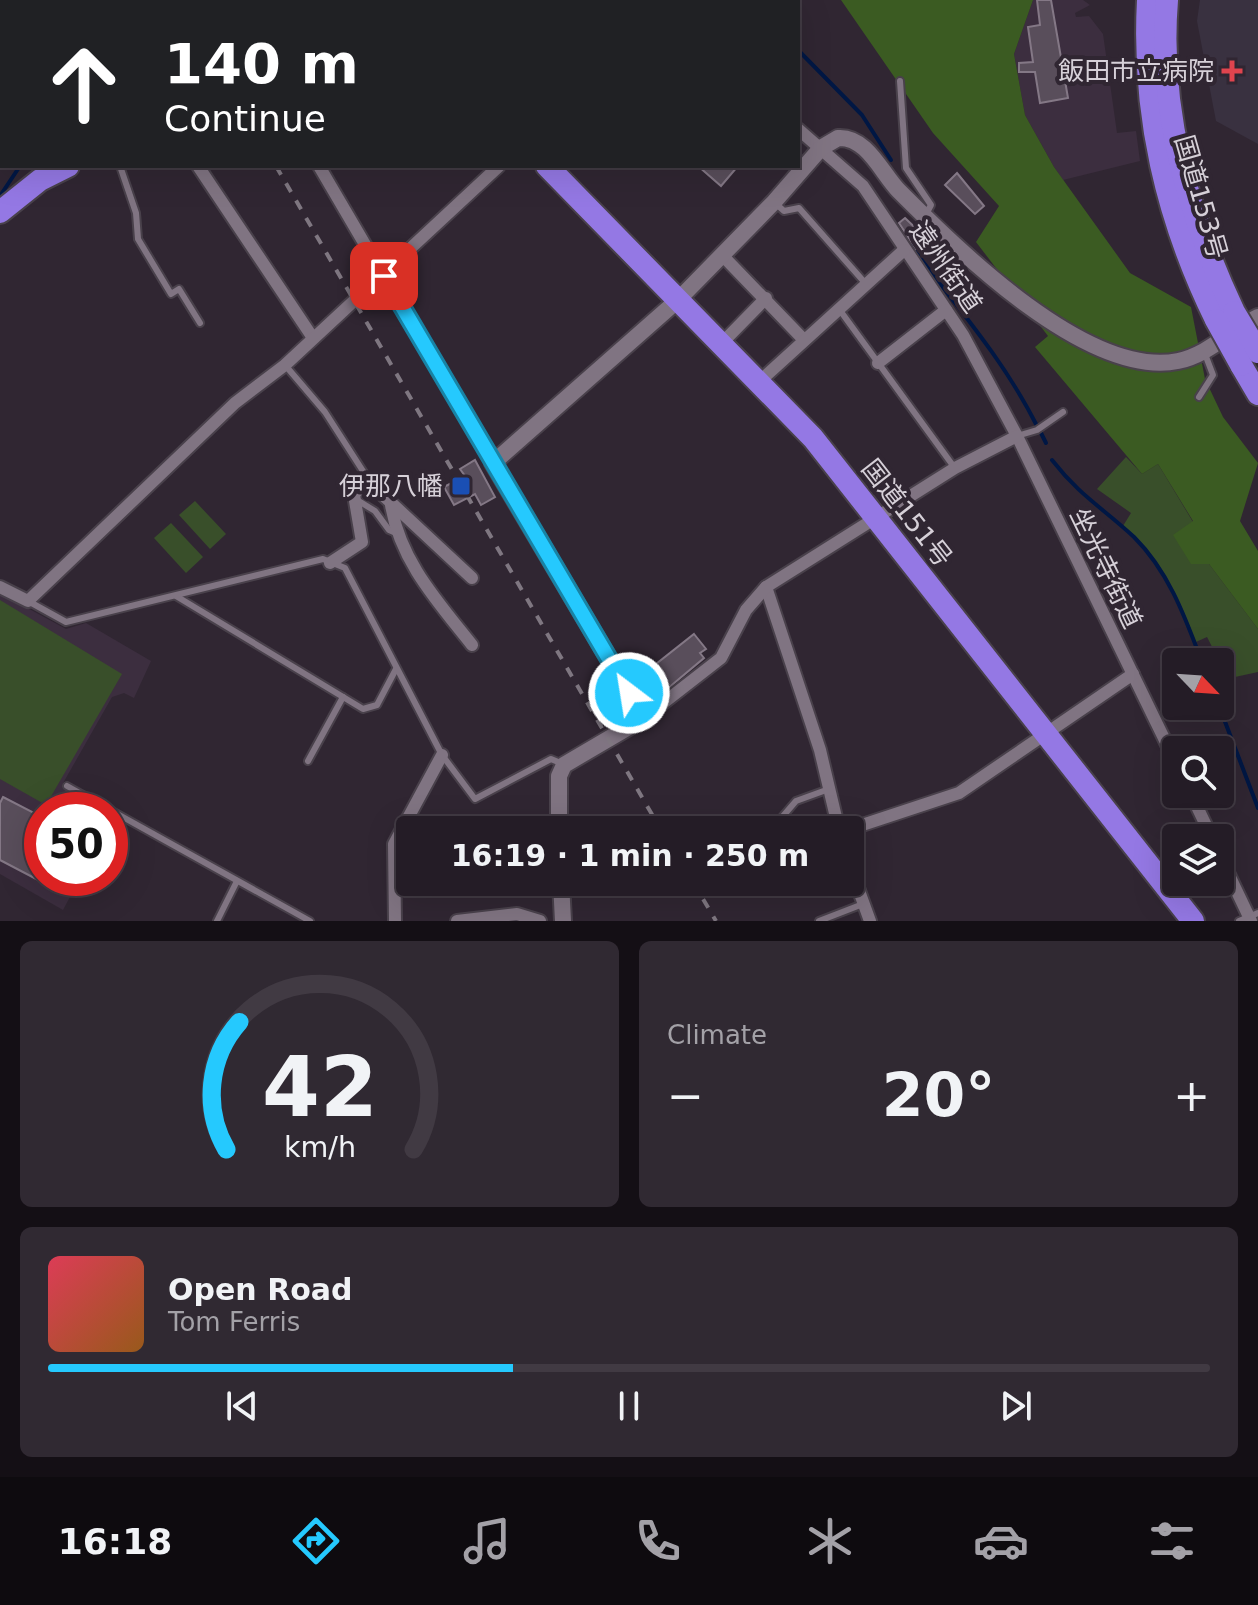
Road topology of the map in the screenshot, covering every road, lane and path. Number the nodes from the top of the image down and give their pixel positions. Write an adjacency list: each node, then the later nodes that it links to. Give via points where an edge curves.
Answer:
1 (1148, 0): 23 (highway, 国道153号, via 1149,94 1162,180 1184,248)
2 (1167, 0): 23 (highway, 国道153号, via 1167,87 1176,146)
3 (900, 81): 14 (lane, via 906,168 931,205)
4 (800, 131): 5 (street, 遠州街道)
5 (821, 148): 12 (street); 14 (street, via 838,138 857,141); 15 (street, 遠州街道, via 863,186)
6 (64, 168): 13 (highway)
7 (121, 168): 25 (lane, via 136,213 138,239 171,294 179,289)
8 (199, 168): 26 (street)
9 (320, 168): 17 (street)
10 (497, 168): 17 (street)
11 (549, 168): 20 (highway, 国道151号)
12 (774, 202): 16 (street); 18 (lane, via 784,211 799,208)
13 (0, 212)
14 (925, 216): 29 (street, via 1020,301 1117,355 1177,361)
15 (904, 250): 18 (street); 22 (street, 遠州街道)
16 (722, 255): 19 (street); 20 (street)
17 (384, 276): 26 (street); 38 (street)
18 (866, 284): 21 (street)
19 (766, 298): 27 (street); 28 (street)
20 (679, 299): 28 (highway, 国道151号); 38 (street)
21 (839, 309): 27 (street); 31 (lane)
22 (946, 310): 31 (street); 37 (street, 遠州街道)
23 (1225, 316): 30 (highway, 国道153号, bridge)
24 (1258, 317): 29 (street)
25 (200, 323)
26 (313, 338): 32 (street)
27 (804, 340): 33 (street)
28 (722, 343): 33 (highway, 国道151号)
29 (1204, 350): 35 (lane, via 1213,375)
30 (1250, 359): 34 (highway, 国道153号)
31 (878, 363): 39 (lane)
32 (285, 365): 40 (lane, via 325,412); 50 (street, via 235,403)
33 (760, 381): 43 (highway, 国道151号)
34 (1258, 394)
35 (1199, 397)
36 (1063, 412): 37 (lane)
37 (1017, 436): 39 (street); 53 (street, 坐光寺街道)
38 (493, 463): 55 (street)
39 (955, 468): 43 (street)
40 (371, 484): 41 (street, via 357,488); 42 (street)
41 (354, 498): 44 (lane); 45 (street, via 362,542)
42 (391, 505): 44 (street); 46 (street)
43 (875, 518): 48 (street); 56 (highway, 国道151号)
44 (396, 533): 51 (street, via 423,584)
45 (330, 563): 49 (lane, via 323,559); 52 (lane, via 345,568)
46 (472, 578)
47 (0, 587): 50 (street)
48 (766, 587): 55 (street, via 746,610 721,658); 62 (street)
49 (176, 596): 50 (lane, via 66,622); 54 (lane)
50 (28, 601)
51 (472, 645)
52 (396, 669): 54 (lane, via 377,705 363,709); 58 (lane)
53 (1133, 674): 56 (street); 57 (street, 坐光寺街道)
54 (343, 697): 59 (lane)
55 (644, 718): 60 (street)
56 (1045, 735): 66 (street, via 959,793); 81 (highway, 国道151号)
57 (1163, 736)
58 (442, 755): 60 (lane, via 475,799 551,759); 75 (street, via 394,844)
59 (308, 761)
60 (564, 765): 63 (street, via 559,776)
61 (67, 786): 67 (lane)
62 (829, 789): 64 (lane, via 796,801); 65 (street)
63 (561, 816)
64 (783, 816)
65 (836, 816)
66 (864, 824)
67 (237, 881): 73 (lane); 74 (lane)
68 (1234, 886): 72 (street)
69 (562, 896): 78 (street)
70 (860, 896): 71 (street)
71 (863, 904): 79 (lane); 80 (street)
72 (1249, 918)
73 (217, 921)
74 (310, 921)
75 (395, 921)
76 (457, 921): 77 (street, via 517,914)
77 (540, 921)
78 (563, 921)
79 (819, 921)
80 (870, 921)
81 (1193, 921)

